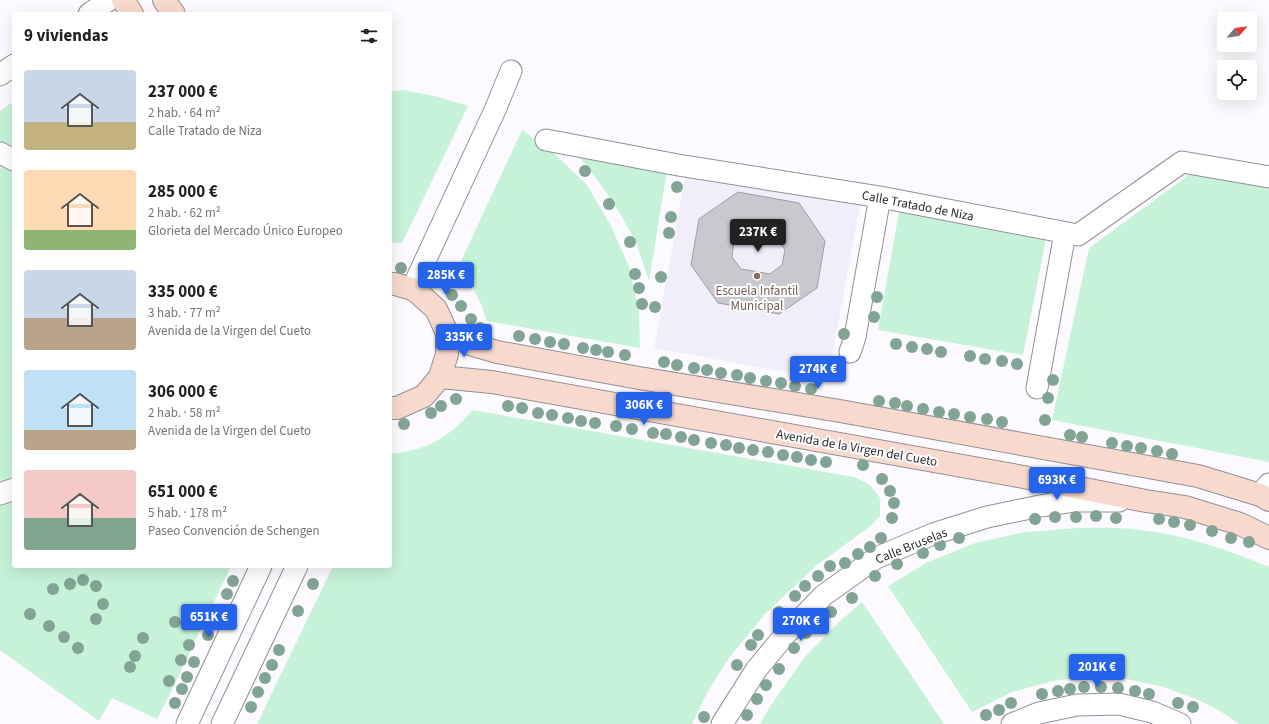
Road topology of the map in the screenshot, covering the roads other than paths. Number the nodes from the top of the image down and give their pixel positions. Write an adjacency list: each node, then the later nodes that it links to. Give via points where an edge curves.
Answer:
1 (109, 0): 4 (street)
2 (123, 0): 5 (main road)
3 (164, 0): 6 (main road)
4 (92, 12)
5 (131, 12)
6 (173, 12)
7 (12, 66): 9 (street)
8 (511, 71): 17 (street)
9 (0, 75)
10 (546, 140): 14 (street, Calle Tratado de Niza, via 678,165)
11 (0, 154): 12 (street)
12 (12, 159)
13 (1269, 177): 15 (street, Calle Tratado de Niza, via 1182,162 1078,235)
14 (880, 198): 15 (street, Calle Tratado de Niza); 19 (street, via 856,337)
15 (1065, 233): 21 (street)
16 (392, 284): 17 (main road)
17 (412, 289): 18 (main road, via 436,309)
18 (447, 333): 20 (main road, via 448,354); 24 (main road, via 470,344 497,352 1198,476)
19 (850, 352)
20 (440, 376): 22 (main road, via 424,396); 26 (main road, Avenida de la Virgen del Cueto, via 492,382)
21 (1037, 388)
22 (392, 408)
23 (12, 490): 25 (street)
24 (1266, 493)
25 (0, 494)
26 (1146, 501): 27 (main road, Avenida de la Virgen del Cueto, via 1185,507 1240,524); 32 (street, Calle Bruselas, via 1074,501 987,517 933,534 876,558 824,595 785,635 756,670)
27 (1269, 538)
28 (260, 568): 30 (street)
29 (296, 568): 31 (street)
30 (187, 724)
31 (222, 724)
32 (722, 724)
33 (1012, 724): 34 (street, via 1039,713 1077,705 1119,704 1152,712)
34 (1180, 724)

